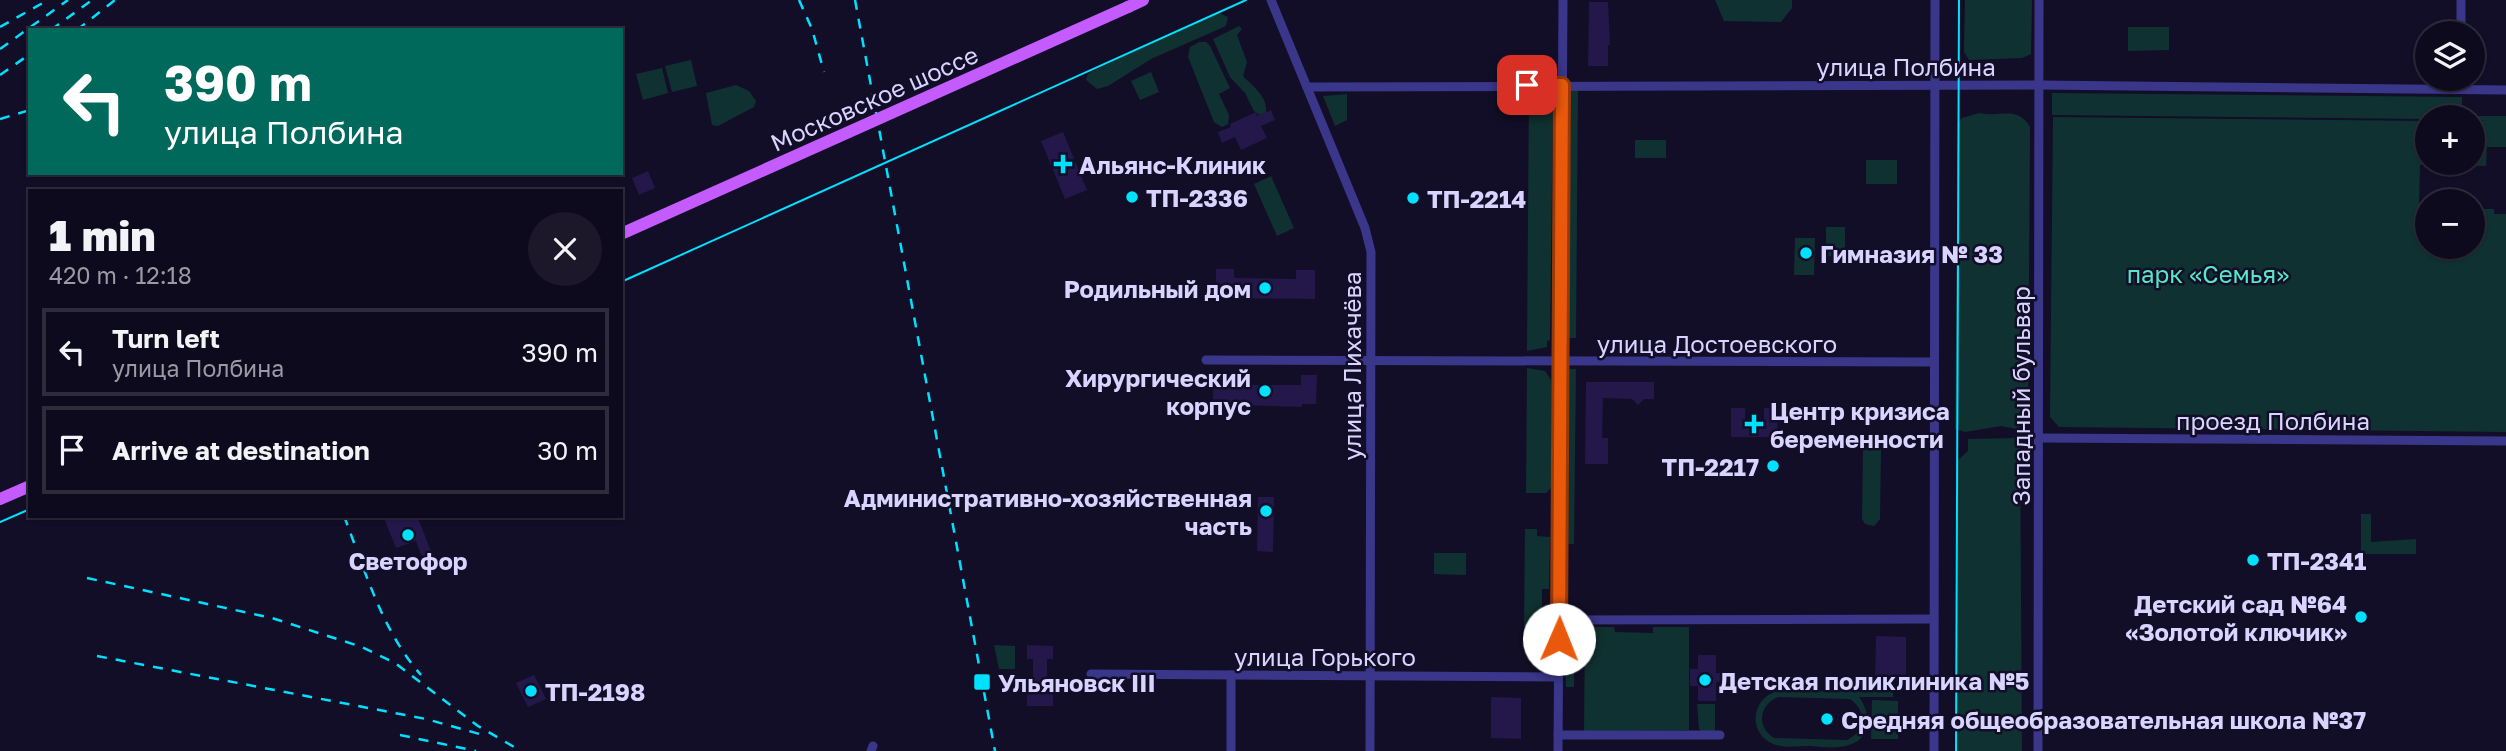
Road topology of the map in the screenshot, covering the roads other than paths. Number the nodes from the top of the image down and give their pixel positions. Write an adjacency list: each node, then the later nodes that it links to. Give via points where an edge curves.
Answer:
1 (1143, 0): 15 (main road, Московское шоссе, bridge)
2 (1271, 0): 12 (street, улица Лихачёва)
3 (1563, 0): 9 (street)
4 (1935, 0): 10 (street)
5 (2039, 0): 11 (street, Западный бульвар)
6 (2461, 0): 7 (street)
7 (2461, 21)
8 (2415, 84): 11 (street, улица Полбина)
9 (1562, 85): 10 (street, улица Полбина); 12 (street, улица Полбина); 19 (street)
10 (1935, 85): 11 (street, улица Полбина); 18 (street)
11 (2040, 85): 20 (street, Западный бульвар)
12 (1307, 87): 17 (street, улица Лихачёва, via 1368,236)
13 (2485, 87): 14 (street, улица Полбина)
14 (2506, 90)
15 (623, 233)
16 (1206, 360): 17 (street, улица Достоевского)
17 (1370, 361): 19 (street, улица Достоевского); 28 (street, улица Лихачёва)
18 (1934, 362): 19 (street, улица Достоевского); 24 (street)
19 (1559, 363): 25 (street)
20 (2039, 438): 21 (street, проезд Полбина); 36 (street, Западный бульвар)
21 (2506, 441)
22 (28, 487): 23 (main road)
23 (0, 499)
24 (1934, 619): 25 (street); 35 (street)
25 (1559, 620): 29 (street)
26 (1091, 674): 27 (street, улица Горького)
27 (1231, 675): 28 (street, улица Горького); 32 (street)
28 (1371, 676): 29 (street, улица Горького); 33 (street, улица Лихачёва)
29 (1558, 677): 30 (street)
30 (1558, 735): 31 (street); 34 (street)
31 (1720, 735)
32 (1231, 751)
33 (1370, 751)
34 (1558, 751)
35 (1934, 751)
36 (2038, 751)

